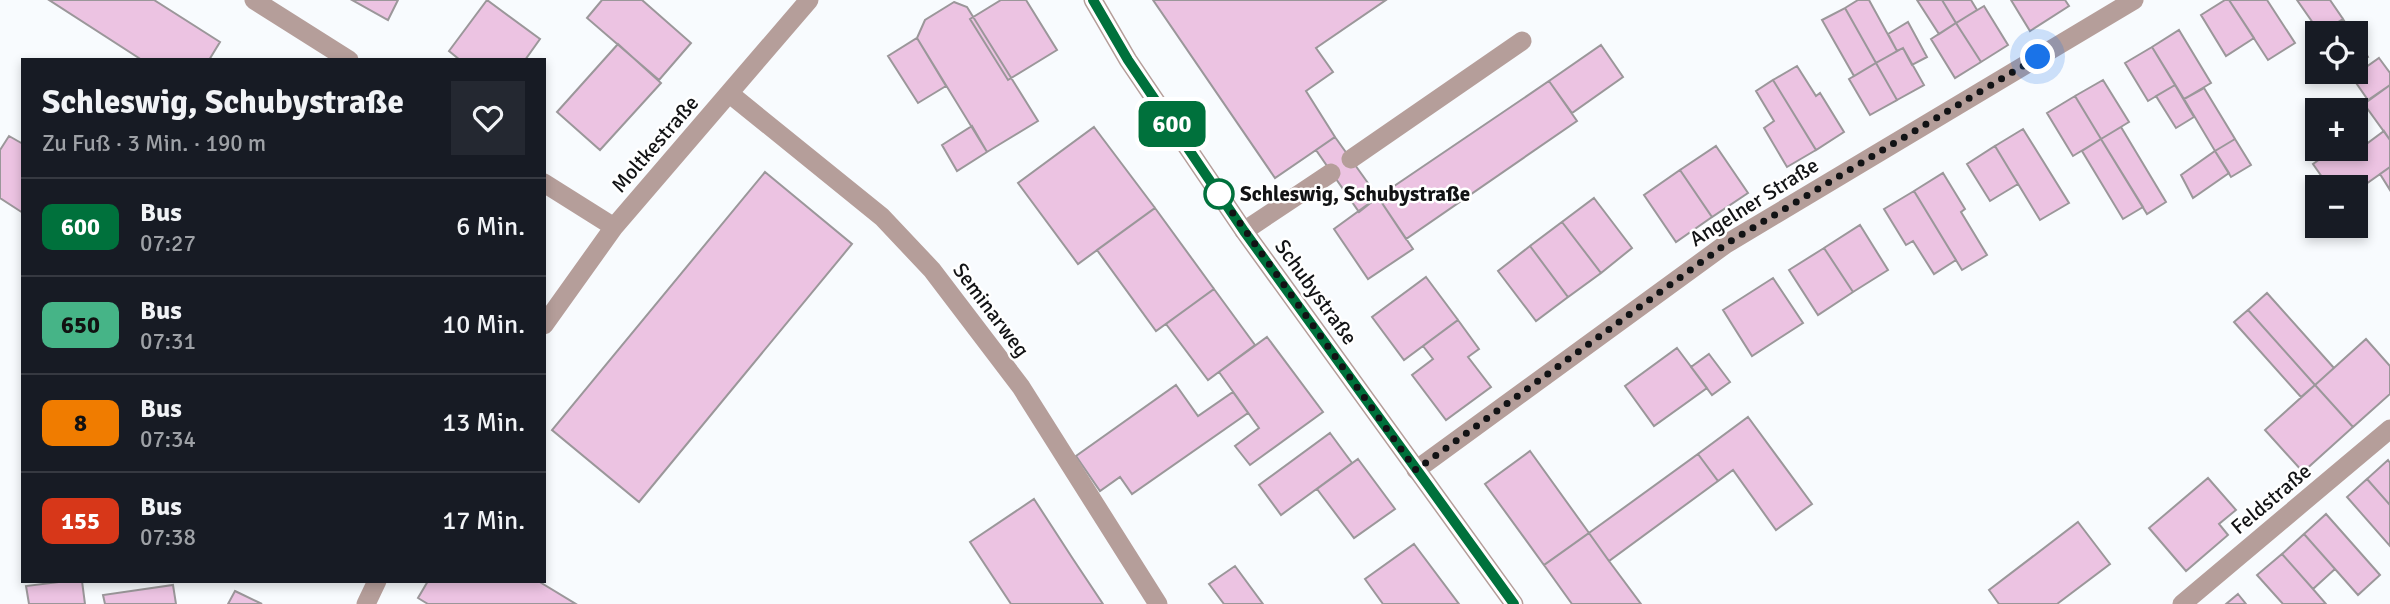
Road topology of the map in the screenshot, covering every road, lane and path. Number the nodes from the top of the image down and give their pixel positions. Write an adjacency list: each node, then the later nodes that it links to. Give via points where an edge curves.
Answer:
1 (254, 0): 6 (street)
2 (809, 0): 7 (street, Moltkestraße)
3 (1093, 0): 12 (street, Schubystraße, via 1128,60)
4 (2134, 0): 15 (street, Angelner Straße, via 1726,244)
5 (1522, 41): 8 (street)
6 (346, 58)
7 (730, 94): 11 (street, Moltkestraße); 18 (street, Seminarweg, via 882,217 932,270 1021,387)
8 (1351, 159)
9 (1331, 173): 12 (street)
10 (546, 184): 11 (street)
11 (614, 227): 13 (street, Moltkestraße)
12 (1244, 231): 15 (street, Schubystraße)
13 (546, 322)
14 (2390, 429): 20 (street, Feldstraße)
15 (1416, 470): 19 (street, Schubystraße)
16 (376, 583): 17 (street)
17 (366, 604)
18 (1158, 604)
19 (1514, 604)
20 (2182, 604)

